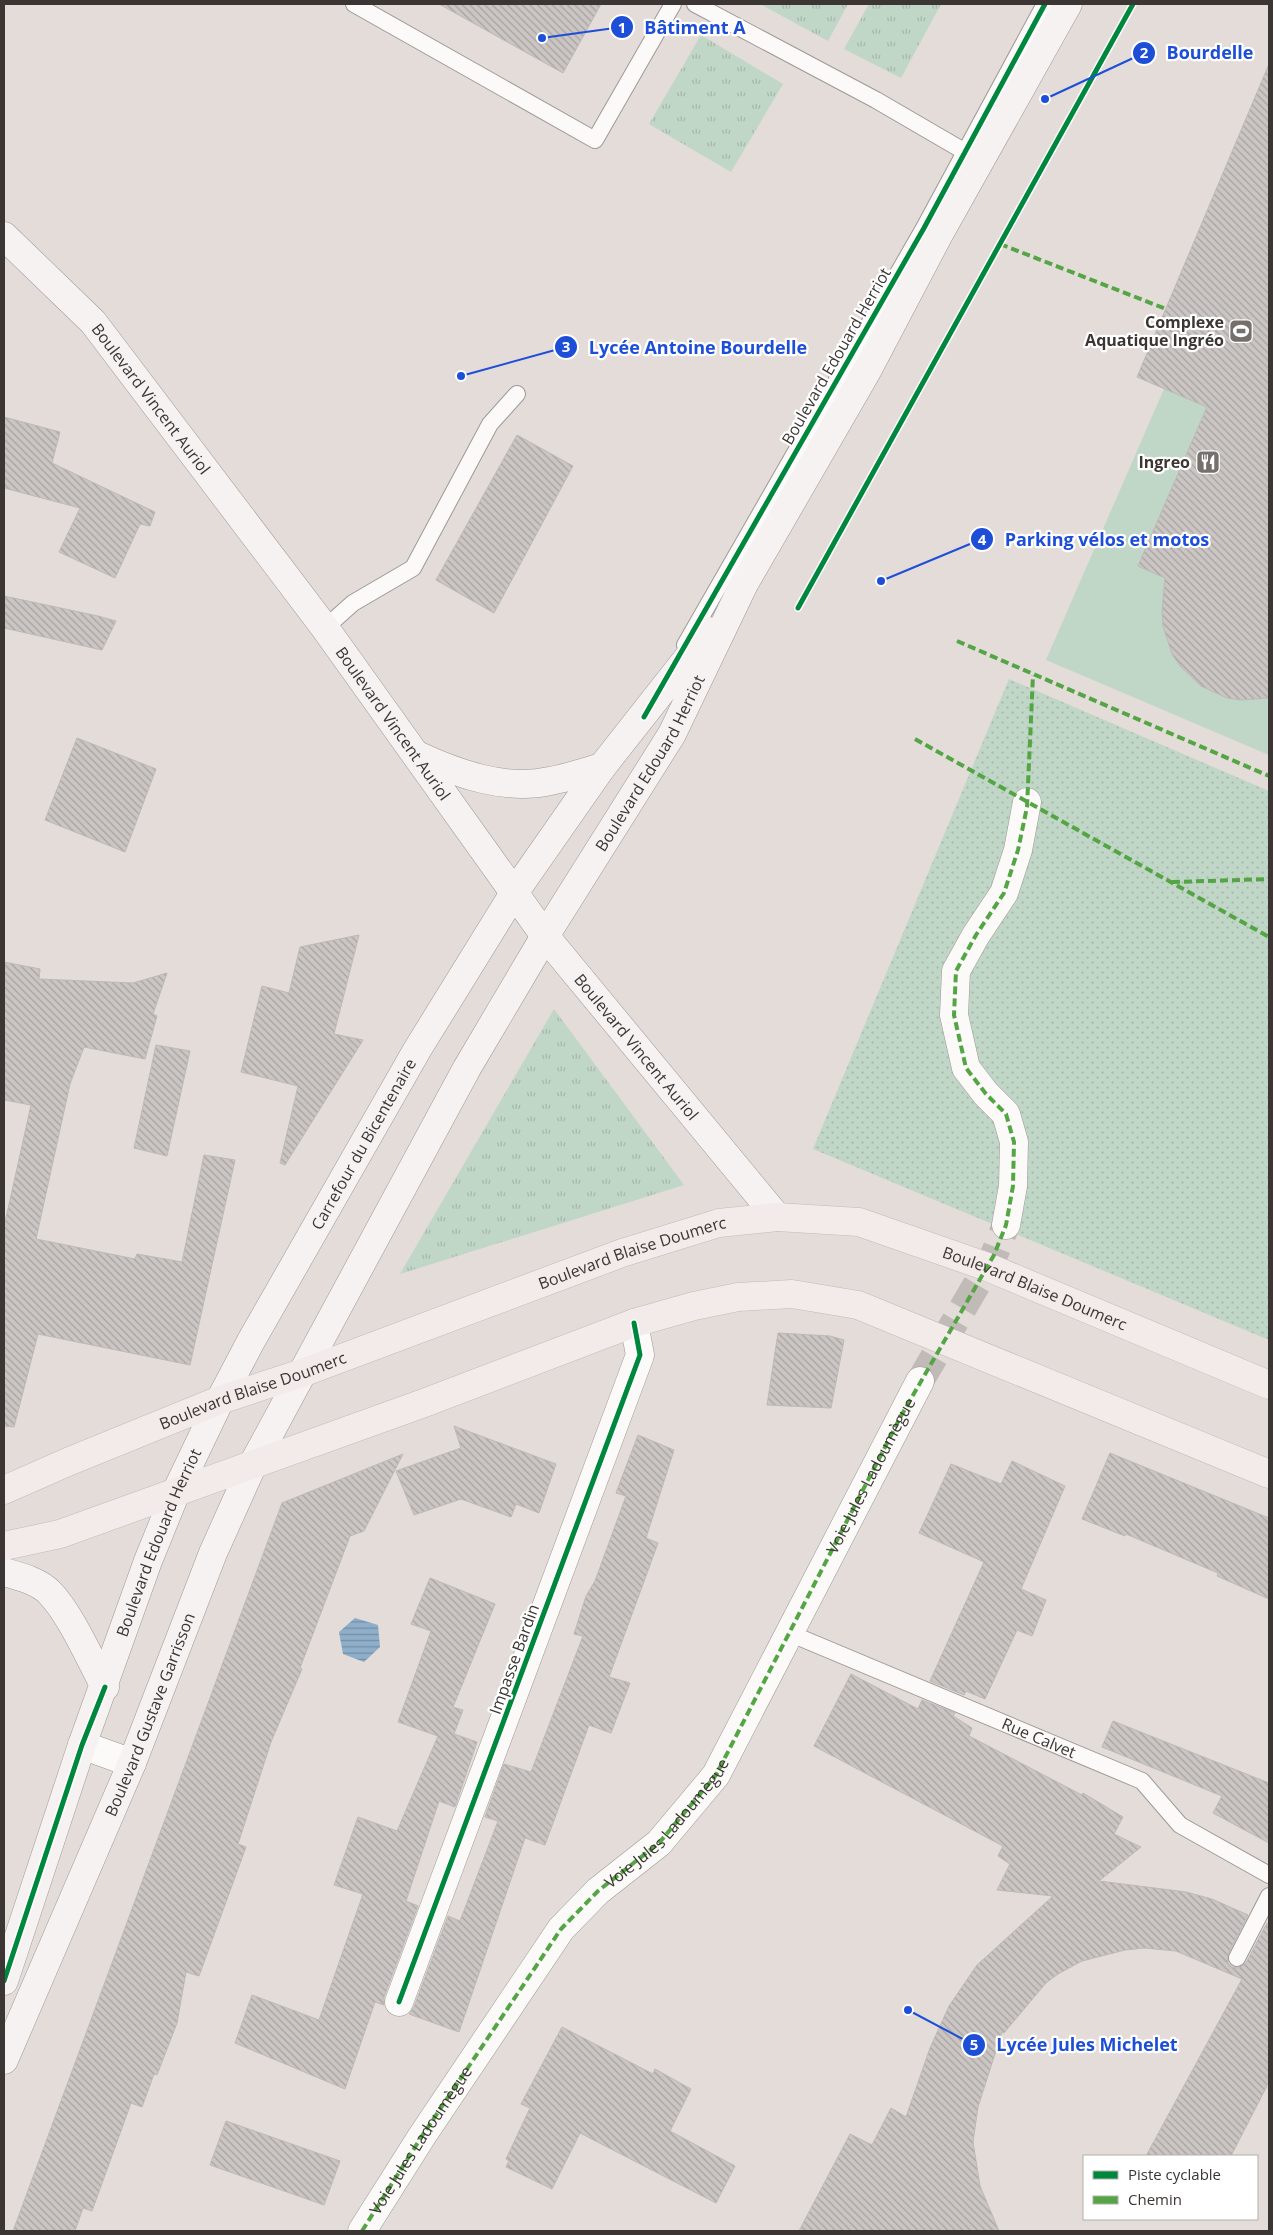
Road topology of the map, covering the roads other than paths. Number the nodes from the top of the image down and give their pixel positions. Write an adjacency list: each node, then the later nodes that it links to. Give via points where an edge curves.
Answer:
1 (354, 4): 2 (lane, via 595,140)
2 (674, 4)
3 (695, 4): 6 (lane, via 876,100)
4 (1045, 4): 6 (lane, Boulevard Edouard Herriot)
5 (1068, 4): 6 (main road, Boulevard Edouard Herriot)
6 (973, 156): 9 (main road, Boulevard Edouard Herriot, via 867,371); 11 (lane, Boulevard Edouard Herriot, via 919,236)
7 (4, 236): 10 (main road, Boulevard Vincent Auriol, via 93,322)
8 (517, 394): 10 (lane, via 490,424 413,568 353,603)
9 (744, 584): 11 (main road, Boulevard Edouard Herriot); 16 (main road, Boulevard Edouard Herriot, via 672,734)
10 (325, 628): 12 (main road, Boulevard Vincent Auriol)
11 (644, 717): 13 (main road, Boulevard Edouard Herriot)
12 (419, 756): 13 (main road, via 452,771 497,782 548,782); 15 (main road, Boulevard Vincent Auriol)
13 (602, 767): 15 (main road, Boulevard Edouard Herriot)
14 (1027, 802): 18 (street, via 1018,850 1004,893 956,971 954,1015 966,1068 1006,1114 1014,1142 1013,1186)
15 (514, 893): 16 (main road, Boulevard Vincent Auriol); 23 (main road, Carrefour du Bicentenaire, via 417,1050)
16 (545, 936): 17 (main road, Boulevard Vincent Auriol); 20 (main road, via 467,1068)
17 (777, 1217): 20 (main road, Boulevard Blaise Doumerc, via 719,1223 622,1253); 22 (main road, Boulevard Blaise Doumerc, via 859,1222 976,1262)
18 (1006, 1225)
19 (634, 1323): 24 (main road); 25 (main road, via 694,1306 738,1298 792,1294 858,1305); 38 (street, Impasse Bardin, via 640,1355)
20 (302, 1373): 23 (main road, Boulevard Blaise Doumerc); 24 (main road, Boulevard Gustave Garrisson)
21 (920, 1381): 30 (street, Voie Jules Ladoumègue)
22 (1269, 1385)
23 (220, 1400): 26 (main road, Boulevard Blaise Doumerc); 27 (main road, Boulevard Edouard Herriot)
24 (253, 1464): 27 (main road); 33 (main road, Boulevard Gustave Garrisson, via 213,1553)
25 (1269, 1474)
26 (4, 1490)
27 (176, 1492): 28 (main road, via 60,1534); 31 (main road, Boulevard Edouard Herriot, via 148,1561)
28 (4, 1546)
29 (4, 1572): 31 (main road, via 24,1578 49,1592)
30 (788, 1633): 34 (lane, Rue Calvet, via 1142,1781 1180,1825); 40 (street, Voie Jules Ladoumègue, via 716,1775 658,1843 598,1891 561,1929)
31 (105, 1687): 32 (main road)
32 (82, 1745): 33 (street); 37 (main road)
33 (132, 1763): 39 (main road, Boulevard Gustave Garrisson)
34 (1269, 1875)
35 (1269, 1896): 36 (lane)
36 (1237, 1958)
37 (4, 1981)
38 (399, 2002)
39 (4, 2060)
40 (362, 2231)

